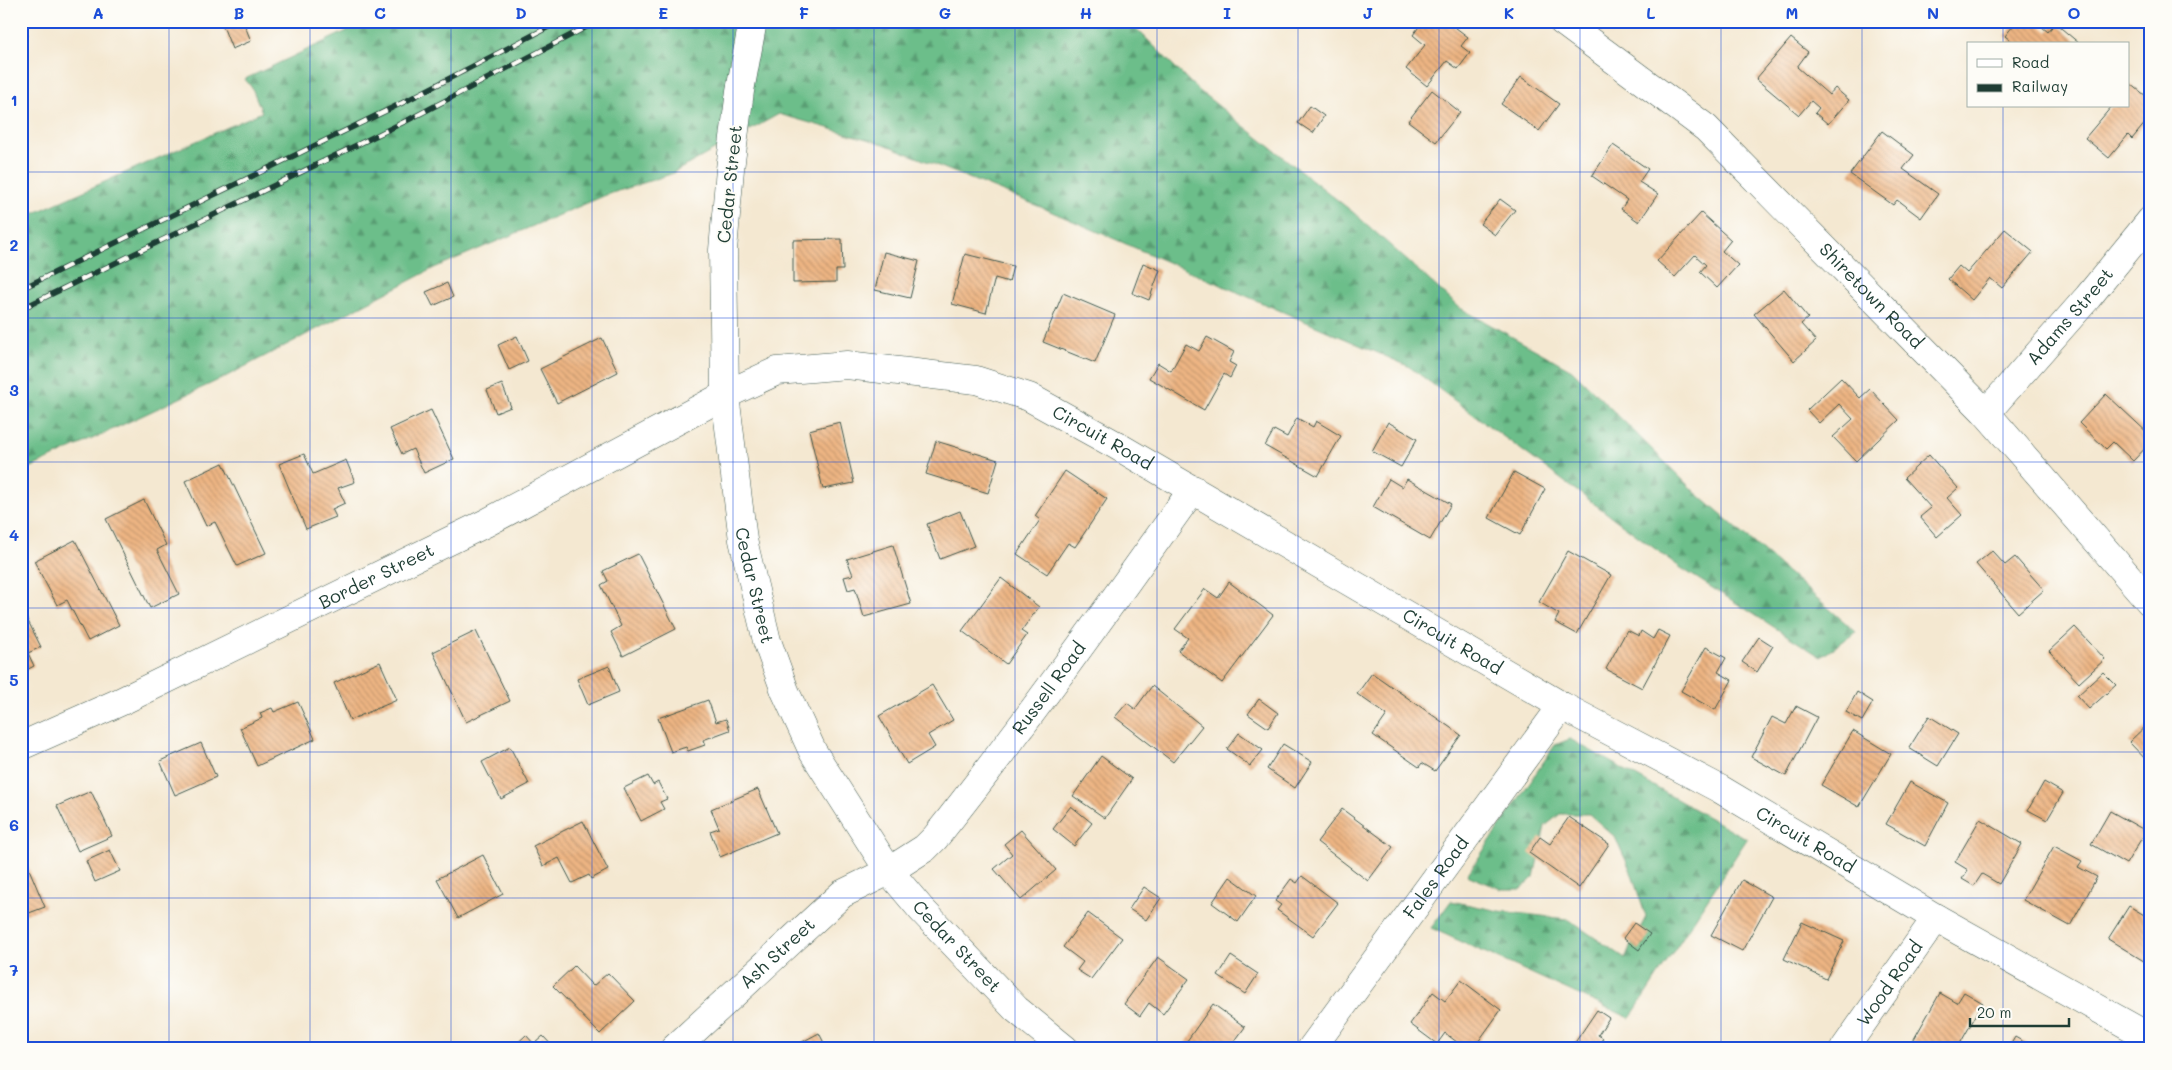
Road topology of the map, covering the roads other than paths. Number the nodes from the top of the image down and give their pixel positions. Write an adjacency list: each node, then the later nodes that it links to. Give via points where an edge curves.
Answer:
1 (753, 21): 4 (street, Cedar Street, via 740,91 723,250)
2 (1562, 21): 5 (street, Shiretown Road, via 1706,128)
3 (2151, 220): 5 (street, Adams Street)
4 (725, 395): 6 (street, Circuit Road, via 777,371 846,364 976,380 1029,397); 9 (street, Border Street, via 486,523 120,702); 10 (street, Cedar Street, via 743,540 767,642 813,752)
5 (1986, 413): 7 (street, Shiretown Road)
6 (1194, 489): 8 (street, Circuit Road); 10 (street, Russell Road, via 991,768 925,848)
7 (2151, 603)
8 (1562, 706): 11 (street, Circuit Road, via 1720,789); 15 (street, Fales Road)
9 (21, 746)
10 (889, 871): 13 (street, Ash Street, via 842,894); 14 (street, Cedar Street, via 1016,1009)
11 (1936, 918): 12 (street, Circuit Road); 16 (street, Wood Road)
12 (2151, 1038)
13 (674, 1049)
14 (1065, 1049)
15 (1311, 1049)
16 (1844, 1049)

